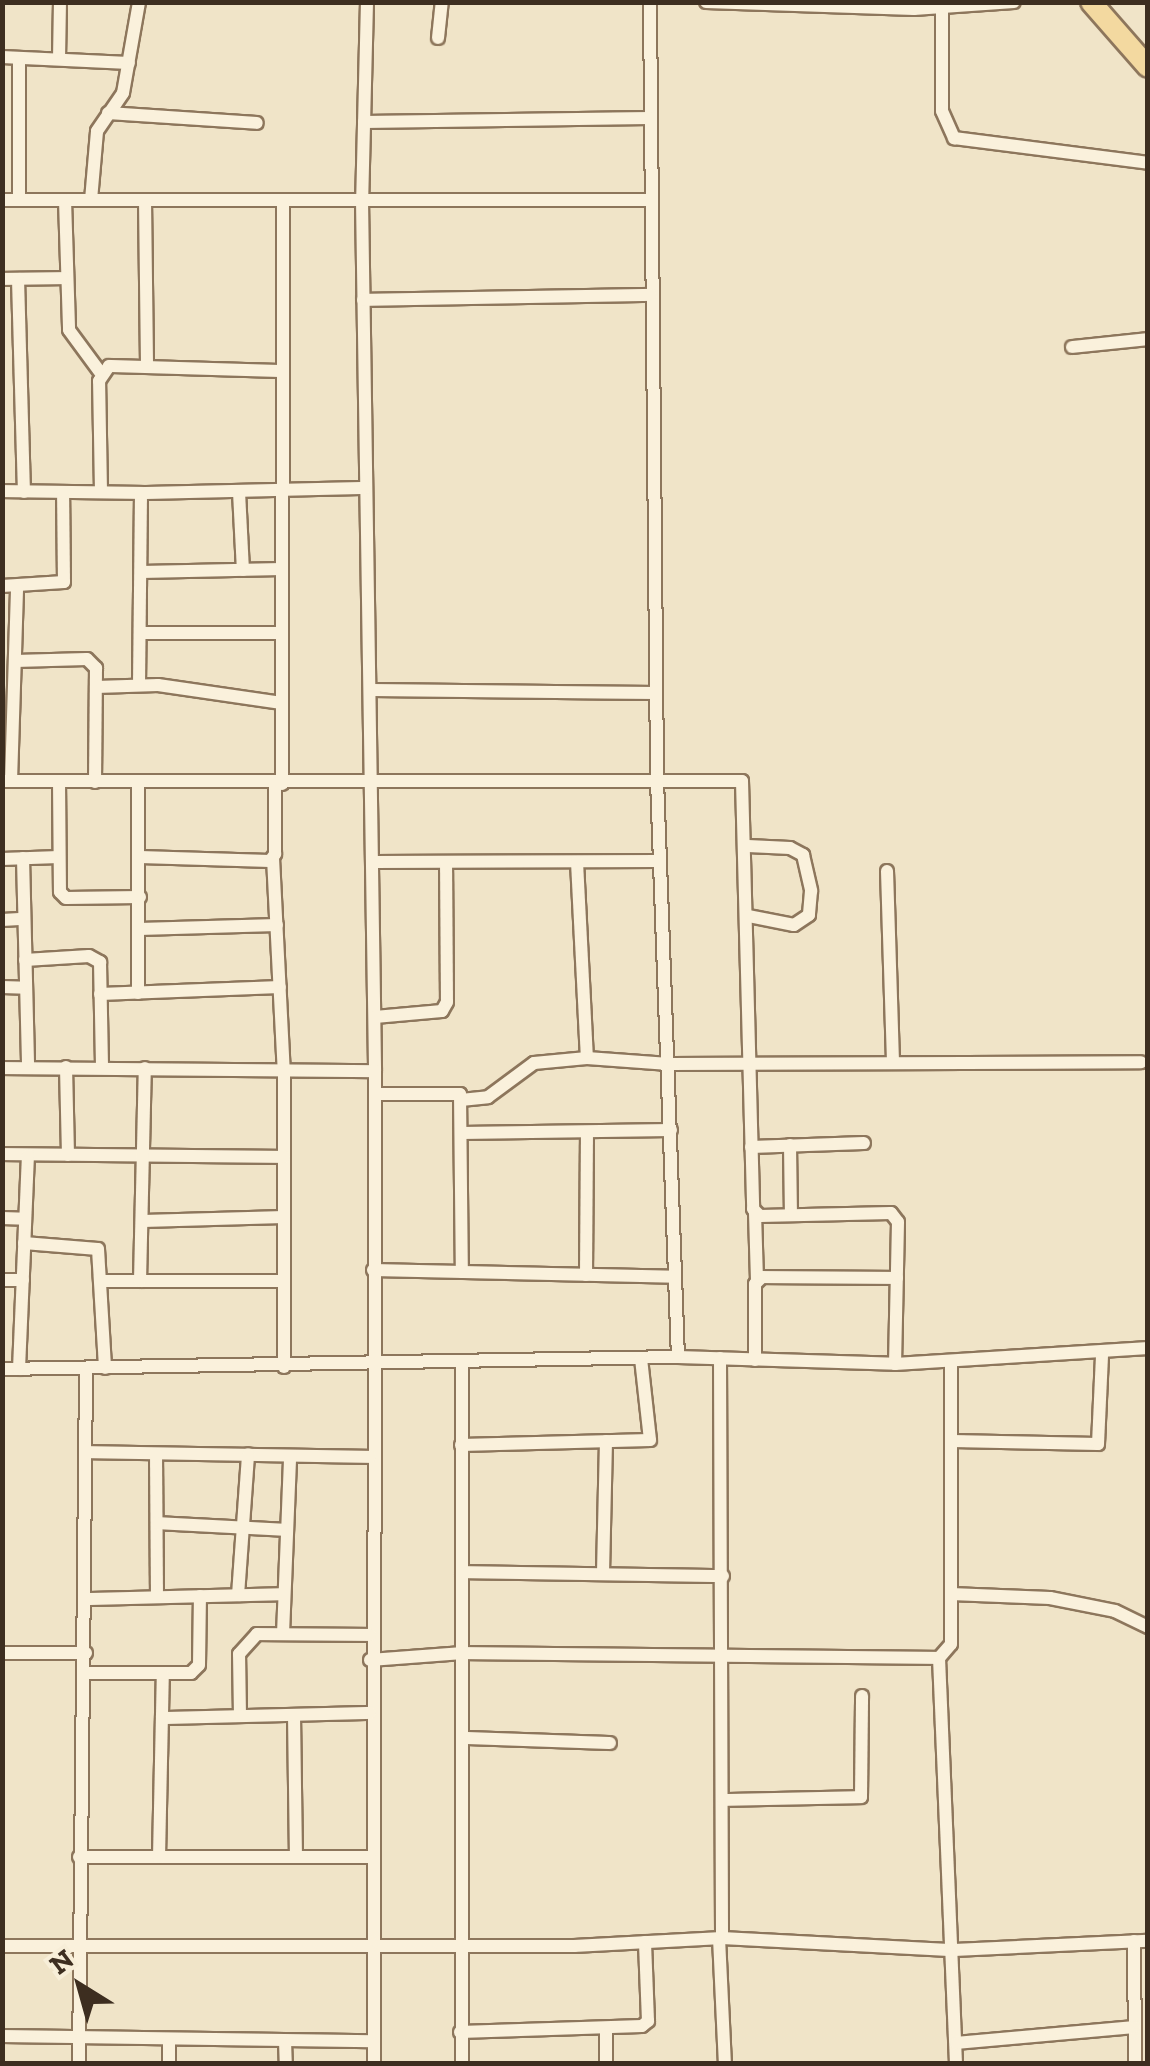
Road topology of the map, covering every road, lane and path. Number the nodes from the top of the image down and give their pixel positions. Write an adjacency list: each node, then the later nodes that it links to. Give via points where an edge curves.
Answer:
1 (60, 2): 13 (street)
2 (139, 2): 14 (street)
3 (367, 2): 18 (street)
4 (442, 2): 10 (street)
5 (650, 2): 17 (street)
6 (706, 2): 9 (street)
7 (1014, 2): 9 (street)
8 (1091, 2): 15 (main road)
9 (943, 5): 20 (street, via 942,111 954,138)
10 (438, 38)
11 (2, 57): 12 (street)
12 (20, 58): 13 (street); 22 (street)
13 (58, 60): 14 (street)
14 (129, 62): 16 (street, via 123,93)
15 (1148, 67)
16 (108, 113): 19 (street); 24 (street, via 97,131)
17 (650, 118): 18 (street); 28 (street)
18 (364, 122): 27 (street)
19 (257, 123)
20 (1148, 163)
21 (2, 200): 22 (street)
22 (19, 200): 23 (street)
23 (65, 200): 24 (street); 29 (street)
24 (91, 200): 25 (street)
25 (145, 200): 26 (street); 38 (street)
26 (283, 200): 27 (street); 39 (street)
27 (362, 200): 28 (street); 33 (street)
28 (650, 200): 32 (street)
29 (65, 278): 31 (street); 40 (street, via 69,330)
30 (2, 279): 31 (street)
31 (18, 279): 36 (street)
32 (651, 295): 33 (street); 62 (street)
33 (363, 300): 43 (street)
34 (1148, 339): 37 (street)
35 (2, 342): 36 (street)
36 (19, 342): 41 (street)
37 (1072, 347)
38 (147, 366): 39 (street); 40 (street)
39 (282, 370): 44 (street)
40 (100, 372): 48 (street)
41 (21, 404): 42 (street); 46 (street)
42 (2, 405)
43 (366, 488): 44 (street); 61 (street)
44 (284, 491): 49 (street); 51 (street)
45 (2, 492): 46 (street)
46 (24, 492): 47 (street)
47 (64, 492): 48 (street); 54 (street, via 64,582)
48 (100, 492): 50 (street)
49 (239, 492): 50 (street); 52 (street)
50 (141, 493): 53 (street)
51 (282, 569): 52 (street); 56 (street)
52 (243, 570): 53 (street)
53 (141, 572): 55 (street)
54 (10, 586): 57 (street)
55 (140, 633): 56 (street); 58 (street)
56 (282, 633): 63 (street)
57 (15, 661): 59 (street, via 87,659 96,668); 60 (street)
58 (139, 685): 59 (street); 63 (street)
59 (96, 687): 68 (street)
60 (8, 690): 66 (street)
61 (372, 690): 62 (street); 64 (street)
62 (656, 693): 65 (street)
63 (282, 703): 70 (street)
64 (371, 780): 65 (street); 70 (street); 78 (street)
65 (657, 780): 71 (street, via 742,780); 77 (street)
66 (7, 781): 67 (street)
67 (60, 782): 68 (street); 72 (street)
68 (96, 782): 69 (street)
69 (138, 784): 70 (street); 73 (street)
70 (278, 784): 76 (street)
71 (748, 846): 83 (street); 83 (street, via 803,855 811,891 809,915 794,925)
72 (59, 857): 75 (street); 82 (street, via 58,884 66,898)
73 (140, 857): 76 (street); 82 (street)
74 (2, 858): 75 (street)
75 (22, 858): 84 (street)
76 (273, 858): 86 (street)
77 (659, 861): 80 (street); 99 (street)
78 (374, 862): 79 (street); 94 (street)
79 (446, 862): 80 (street); 94 (street, via 447,1002 442,1011)
80 (577, 862): 95 (street)
81 (886, 870): 96 (street)
82 (140, 897): 87 (street)
83 (748, 916): 98 (street)
84 (24, 919): 85 (street); 88 (street)
85 (2, 920)
86 (276, 925): 87 (street); 90 (street)
87 (139, 929): 92 (street)
88 (25, 960): 91 (street); 93 (street, via 96,958)
89 (2, 987): 91 (street)
90 (280, 987): 92 (street); 106 (street)
91 (26, 988): 102 (street)
92 (138, 993): 93 (street)
93 (100, 994): 100 (street)
94 (376, 1017): 105 (street)
95 (588, 1058): 99 (street); 108 (street, via 534,1063 488,1097)
96 (892, 1061): 97 (street); 98 (street)
97 (1141, 1062)
98 (750, 1063): 99 (street); 113 (street)
99 (669, 1064): 109 (street)
100 (102, 1067): 103 (street); 104 (street)
101 (2, 1068): 102 (street)
102 (28, 1068): 103 (street)
103 (66, 1068): 117 (street)
104 (146, 1068): 106 (street); 118 (street)
105 (375, 1071): 106 (street); 107 (street)
106 (284, 1073): 119 (street)
107 (376, 1094): 108 (street, via 457,1090); 127 (street)
108 (461, 1100): 110 (street)
109 (671, 1130): 111 (street); 130 (street)
110 (461, 1132): 111 (street); 128 (street)
111 (587, 1132): 129 (street)
112 (864, 1143): 114 (street)
113 (751, 1146): 114 (street); 120 (street)
114 (790, 1146): 121 (street)
115 (2, 1154): 116 (street)
116 (28, 1155): 117 (street); 124 (street)
117 (68, 1155): 118 (street)
118 (146, 1156): 119 (street); 125 (street)
119 (284, 1157): 122 (street)
120 (754, 1213): 121 (street); 134 (street)
121 (791, 1214): 131 (street, via 891,1214 898,1222)
122 (284, 1217): 125 (street); 137 (street)
123 (2, 1218): 124 (street)
124 (25, 1218): 126 (street)
125 (143, 1222): 136 (street)
126 (24, 1243): 133 (street); 135 (street, via 98,1249)
127 (373, 1270): 128 (street); 148 (street)
128 (462, 1272): 129 (street)
129 (586, 1275): 130 (street)
130 (675, 1277): 140 (street)
131 (897, 1278): 134 (street); 146 (street)
132 (2, 1280): 133 (street)
133 (23, 1280): 150 (street)
134 (757, 1280): 143 (street)
135 (104, 1281): 136 (street); 152 (street)
136 (140, 1281): 137 (street)
137 (284, 1281): 147 (street)
138 (1148, 1348): 139 (street)
139 (1102, 1355): 144 (street); 154 (street, via 1098,1444)
140 (678, 1357): 141 (street); 142 (street)
141 (640, 1358): 145 (street); 153 (street, via 650,1440)
142 (720, 1358): 143 (street); 166 (street)
143 (755, 1360): 146 (street)
144 (951, 1361): 146 (street); 154 (street)
145 (462, 1364): 148 (street); 155 (street)
146 (896, 1364)
147 (284, 1367): 148 (street); 152 (street)
148 (370, 1367): 160 (street)
149 (2, 1368): 150 (street)
150 (19, 1368): 151 (street)
151 (86, 1368): 152 (street); 156 (street)
152 (105, 1368)
153 (606, 1441): 155 (street); 165 (street)
154 (951, 1441): 168 (street)
155 (461, 1445): 164 (street)
156 (86, 1452): 157 (street); 172 (street)
157 (156, 1454): 158 (street); 161 (street)
158 (248, 1454): 159 (street); 162 (street)
159 (290, 1456): 160 (street); 163 (street)
160 (370, 1458): 175 (street)
161 (156, 1523): 162 (street); 171 (street)
162 (242, 1526): 163 (street); 169 (street)
163 (287, 1530): 167 (street)
164 (462, 1572): 165 (street); 176 (street)
165 (603, 1573): 166 (street)
166 (723, 1576): 179 (street)
167 (284, 1594): 169 (street); 174 (street)
168 (951, 1594): 173 (street, via 1050,1598 1115,1612); 180 (street, via 951,1644)
169 (238, 1595): 170 (street)
170 (200, 1596): 171 (street); 183 (street, via 198,1665 191,1673)
171 (157, 1597): 172 (street)
172 (86, 1599): 178 (street)
173 (1148, 1628)
174 (283, 1634): 175 (street); 187 (street, via 257,1634 244,1644)
175 (370, 1636): 181 (street)
176 (463, 1653): 179 (street); 181 (street); 189 (street)
177 (2, 1654): 178 (street)
178 (86, 1654): 182 (street)
179 (724, 1656): 180 (street); 191 (street)
180 (939, 1658): 203 (street)
181 (370, 1660): 185 (street)
182 (85, 1673): 183 (street); 192 (street)
183 (163, 1673): 188 (street)
184 (862, 1696): 191 (street, via 861,1796)
185 (370, 1713): 186 (street); 195 (street)
186 (294, 1715): 187 (street); 194 (street)
187 (240, 1716): 188 (street)
188 (162, 1718): 193 (street)
189 (466, 1738): 190 (street); 202 (street)
190 (610, 1743)
191 (724, 1800): 196 (street)
192 (79, 1857): 193 (street); 201 (street)
193 (159, 1857): 194 (street)
194 (296, 1857): 195 (street)
195 (370, 1857): 199 (street)
196 (721, 1938): 198 (street); 203 (street); 220 (street)
197 (1141, 1941): 203 (street); 204 (street)
198 (645, 1942): 202 (street); 206 (street, via 648,2021)
199 (370, 1945): 201 (street); 202 (street); 211 (street)
200 (2, 1946): 201 (street)
201 (76, 1946): 208 (street)
202 (457, 1946): 207 (street)
203 (954, 1950): 213 (street)
204 (1141, 2004): 205 (street)
205 (1134, 2027): 213 (street); 222 (street)
206 (606, 2029): 207 (street); 219 (street)
207 (460, 2032): 218 (street)
208 (79, 2035): 209 (street); 210 (street); 214 (street)
209 (2, 2036)
210 (169, 2039): 212 (street); 215 (street)
211 (373, 2041): 212 (street); 217 (street)
212 (285, 2042): 216 (street)
213 (956, 2043): 221 (street)
214 (78, 2064)
215 (168, 2064)
216 (286, 2064)
217 (374, 2064)
218 (462, 2064)
219 (606, 2064)
220 (725, 2064)
221 (956, 2064)
222 (1135, 2064)

